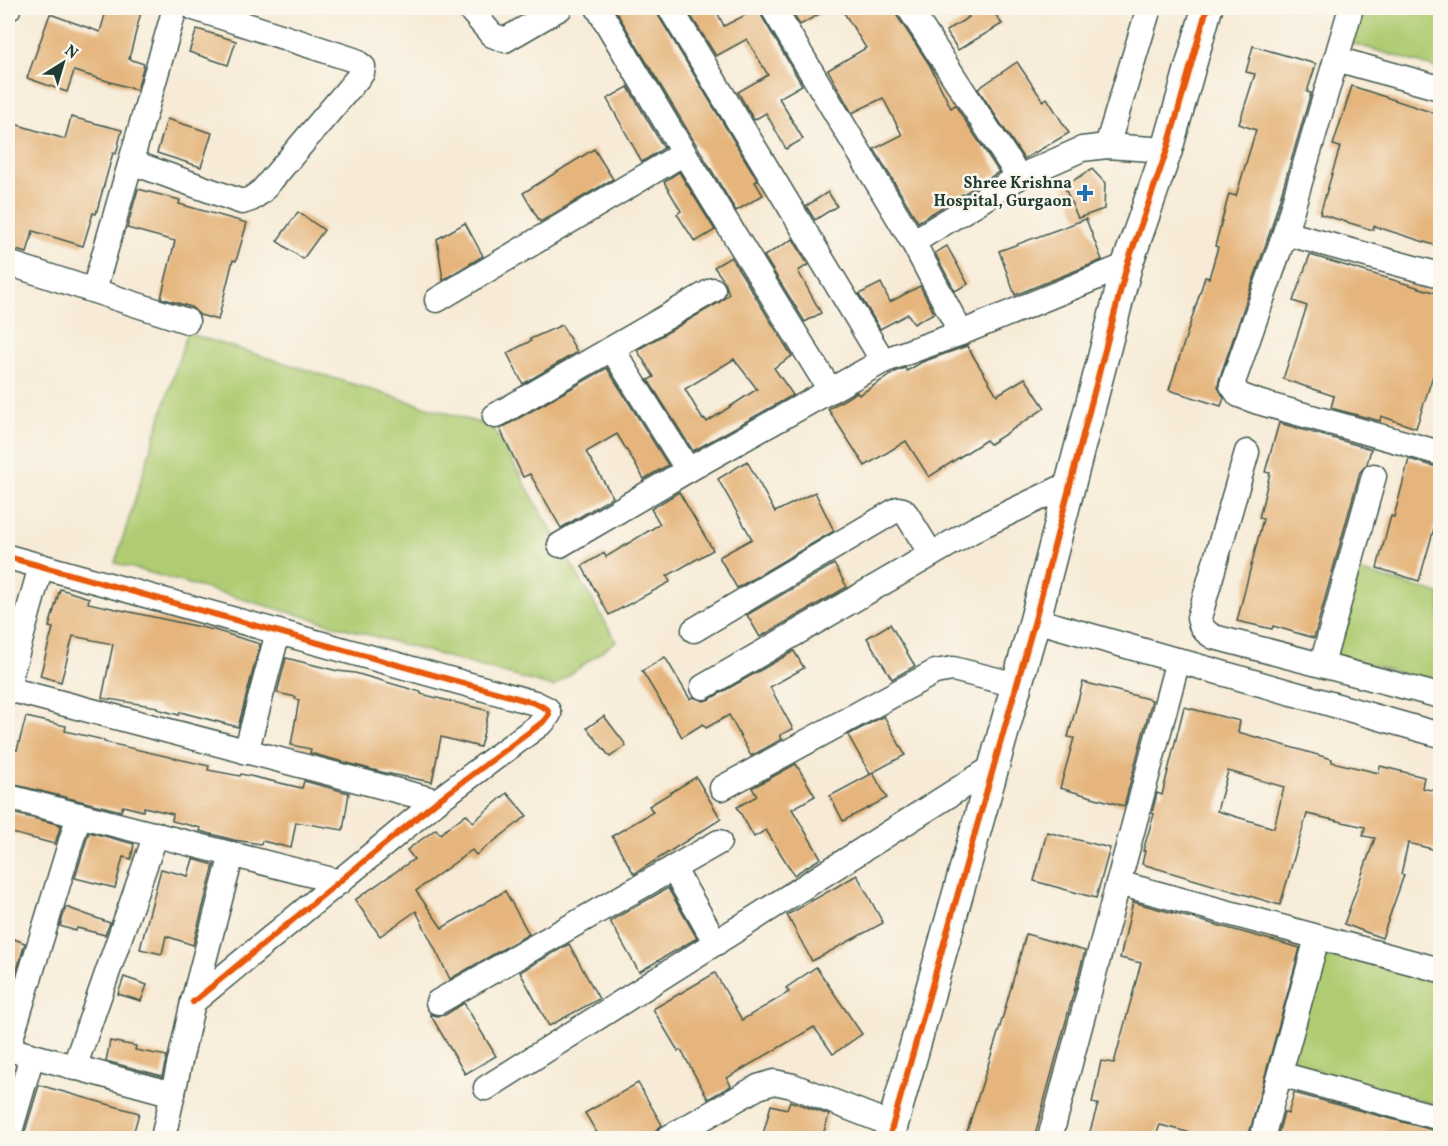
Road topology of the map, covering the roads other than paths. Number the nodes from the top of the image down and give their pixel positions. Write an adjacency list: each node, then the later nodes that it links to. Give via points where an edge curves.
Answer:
1 (175, 8): 17 (street)
2 (469, 8): 3 (street, via 492,35 504,40)
3 (560, 8)
4 (598, 8): 16 (street)
5 (670, 8): 30 (street)
6 (773, 8): 20 (street)
7 (909, 8): 18 (street)
8 (1149, 8): 14 (street)
9 (1207, 8): 15 (street)
10 (1351, 8): 12 (street)
11 (209, 10): 17 (street, via 354,60 363,67 362,73 251,199 242,202)
12 (1336, 59): 13 (street); 19 (street)
13 (1440, 88)
14 (1107, 146): 15 (street); 18 (street, via 1082,149)
15 (1167, 150): 22 (street)
16 (684, 153): 26 (street); 31 (street)
17 (131, 162): 24 (street)
18 (1019, 177): 20 (street)
19 (1285, 233): 23 (street); 34 (street, via 1233,378 1234,390 1258,402)
20 (913, 242): 28 (street)
21 (8, 263): 24 (street)
22 (1127, 265): 28 (street); 37 (street)
23 (1440, 274)
24 (94, 290): 27 (street)
25 (713, 290): 29 (street)
26 (437, 300)
27 (187, 321)
28 (961, 333): 30 (street)
29 (612, 349): 32 (street); 35 (street)
30 (883, 361): 31 (street)
31 (830, 390): 35 (street)
32 (495, 416)
33 (1247, 452): 46 (street, via 1199,618 1201,626 1214,637)
34 (1440, 453)
35 (688, 470): 38 (street)
36 (1374, 476): 46 (street)
37 (1069, 484): 39 (street, via 976,528); 42 (street)
38 (560, 545)
39 (931, 555): 43 (street, via 907,515 898,509); 49 (street)
40 (8, 557): 41 (street)
41 (41, 566): 44 (street); 48 (street)
42 (1035, 620): 45 (street); 47 (street)
43 (693, 630)
44 (278, 632): 52 (street); 56 (street, via 547,709 549,714 543,722)
45 (1178, 660): 51 (street); 63 (street)
46 (1322, 664): 50 (street)
47 (1017, 685): 53 (street); 54 (street, via 953,669 935,672)
48 (8, 687): 52 (street)
49 (704, 687)
50 (1440, 696)
51 (1440, 735)
52 (246, 752): 56 (street)
53 (995, 766): 65 (street); 76 (street)
54 (722, 788)
55 (8, 797): 57 (street)
56 (437, 801): 62 (street)
57 (79, 815): 58 (street); 69 (street)
58 (156, 834): 60 (street); 71 (street)
59 (719, 842): 61 (street)
60 (232, 854): 62 (street); 67 (street)
61 (673, 868): 65 (street); 68 (street)
62 (340, 882): 67 (street)
63 (1118, 884): 64 (street); 80 (street)
64 (1317, 938): 66 (street); 72 (street)
65 (716, 943): 73 (street)
66 (1440, 970)
67 (193, 1002): 74 (street)
68 (438, 1002)
69 (8, 1049): 70 (street)
70 (32, 1056): 71 (street); 77 (street)
71 (74, 1068): 74 (street)
72 (1280, 1074): 75 (street); 81 (street)
73 (486, 1088)
74 (173, 1094): 78 (street)
75 (1440, 1119)
76 (891, 1132): 79 (street, via 793,1086 774,1082 758,1087)
77 (8, 1138)
78 (163, 1138)
79 (668, 1138)
80 (1050, 1138)
81 (1262, 1138)

